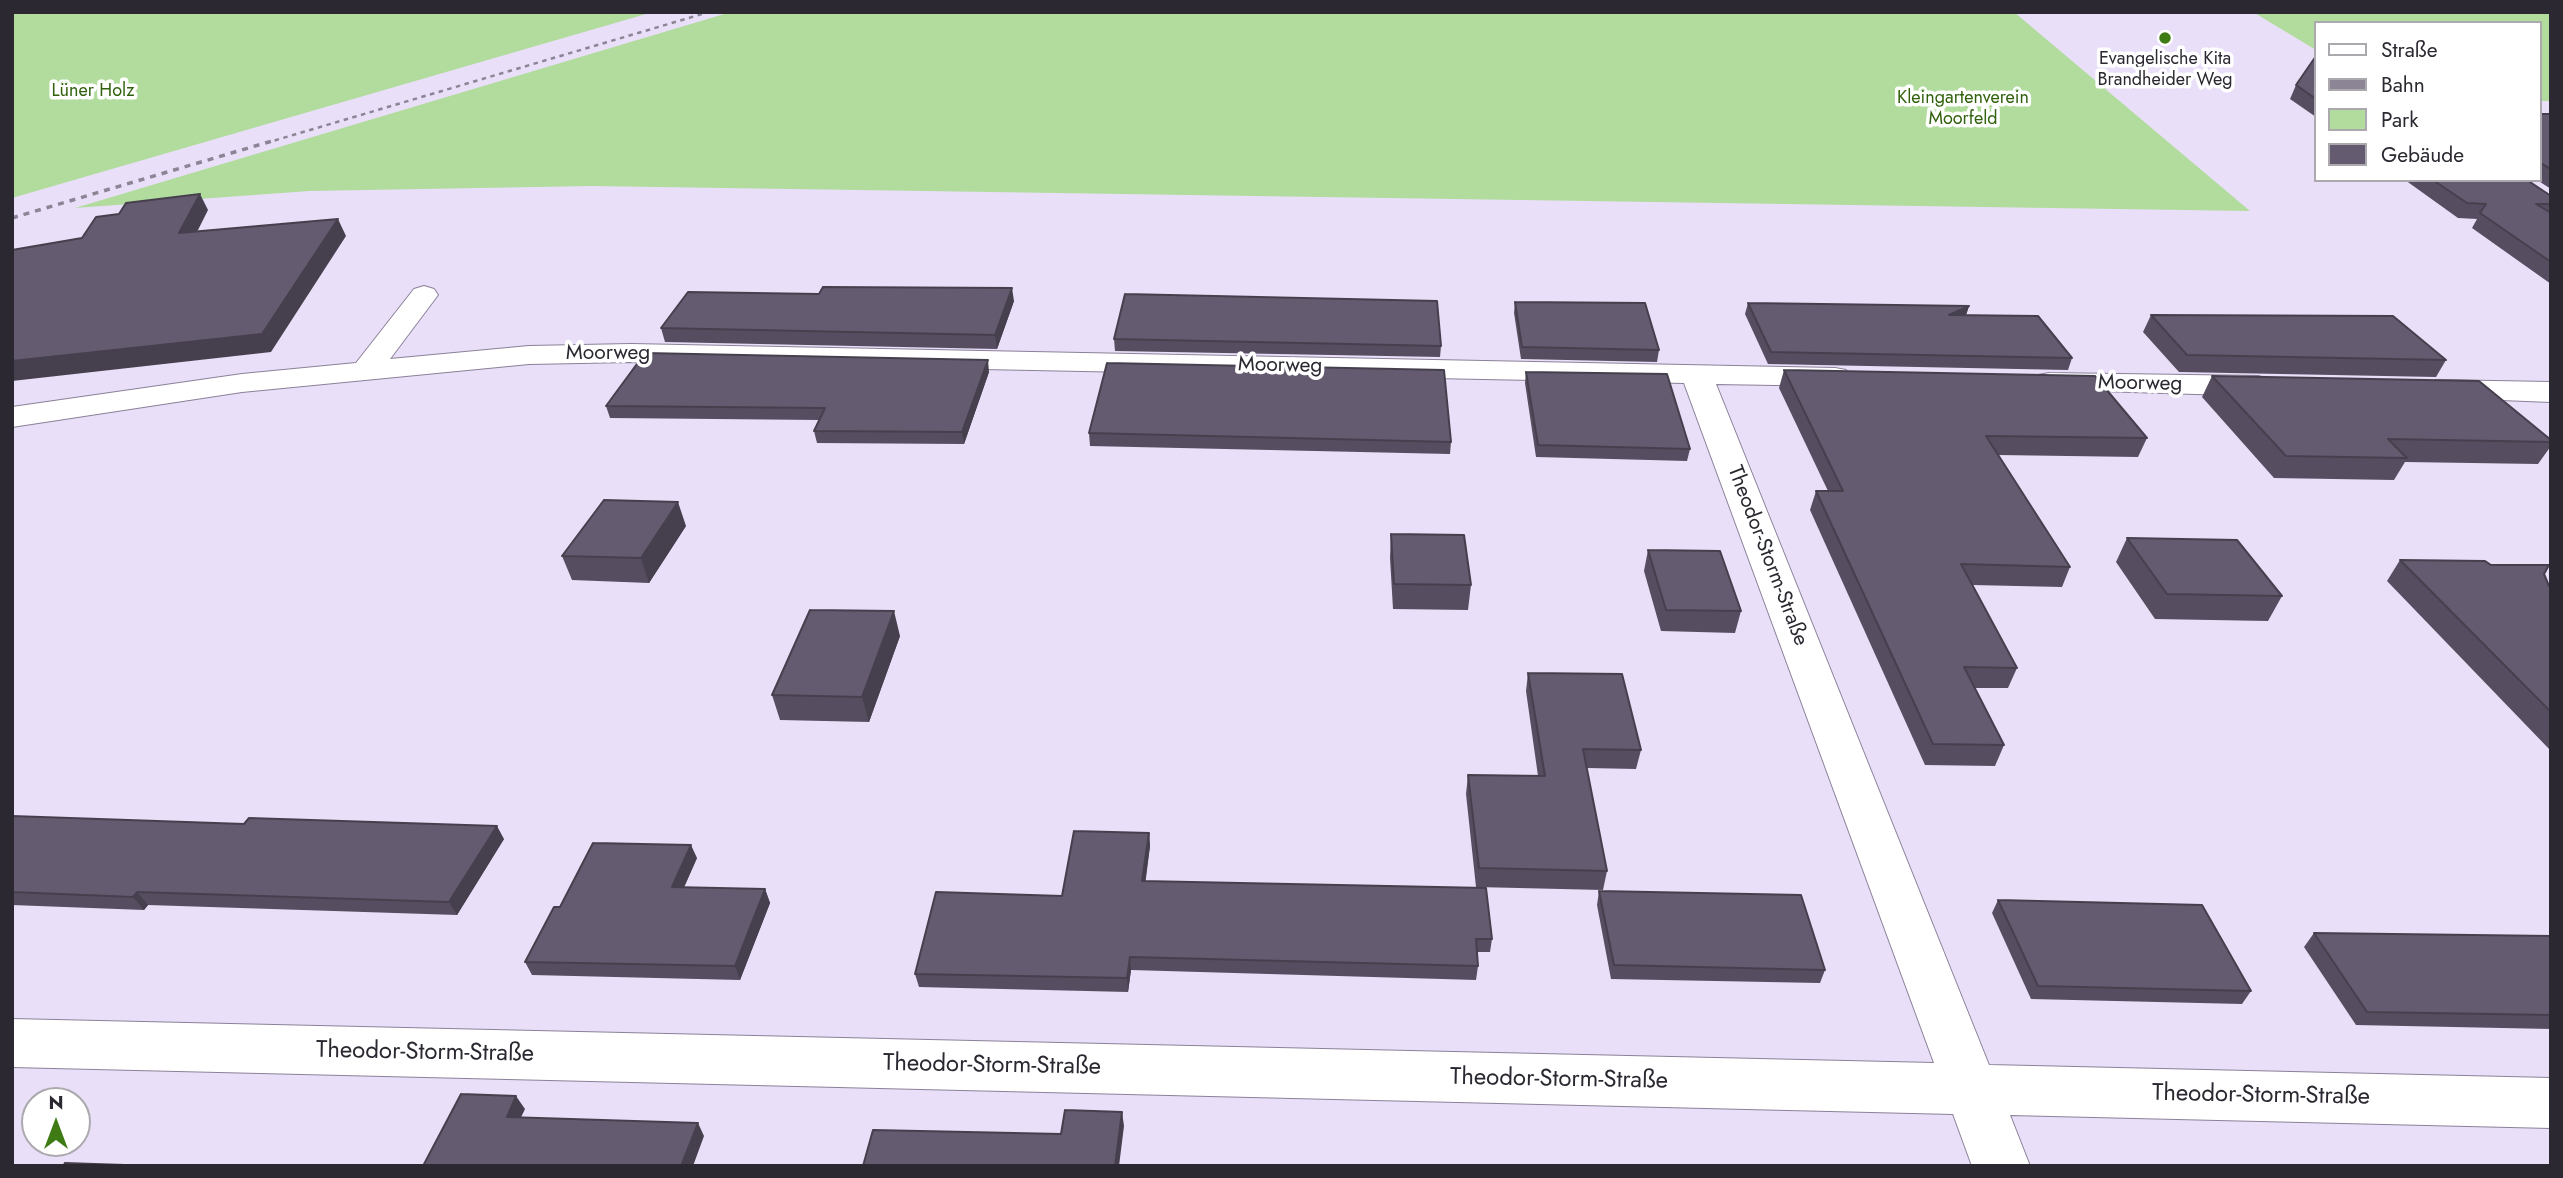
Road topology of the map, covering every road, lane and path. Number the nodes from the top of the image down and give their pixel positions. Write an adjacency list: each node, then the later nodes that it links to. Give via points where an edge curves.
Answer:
1 (424, 295): 2 (street)
2 (364, 373): 3 (street, Moorweg, via 529,355 631,353); 9 (street, Moorweg, via 192,389)
3 (1697, 374): 4 (street, Moorweg); 11 (street, Theodor-Storm-Straße)
4 (1860, 378)
5 (2015, 381): 6 (street, Moorweg)
6 (2284, 387)
7 (2402, 389): 8 (street)
8 (2551, 392)
9 (12, 417)
10 (12, 1043): 11 (street, Theodor-Storm-Straße)
11 (1972, 1090): 12 (street, Theodor-Storm-Straße); 13 (street)
12 (2551, 1103)
13 (2001, 1166)

